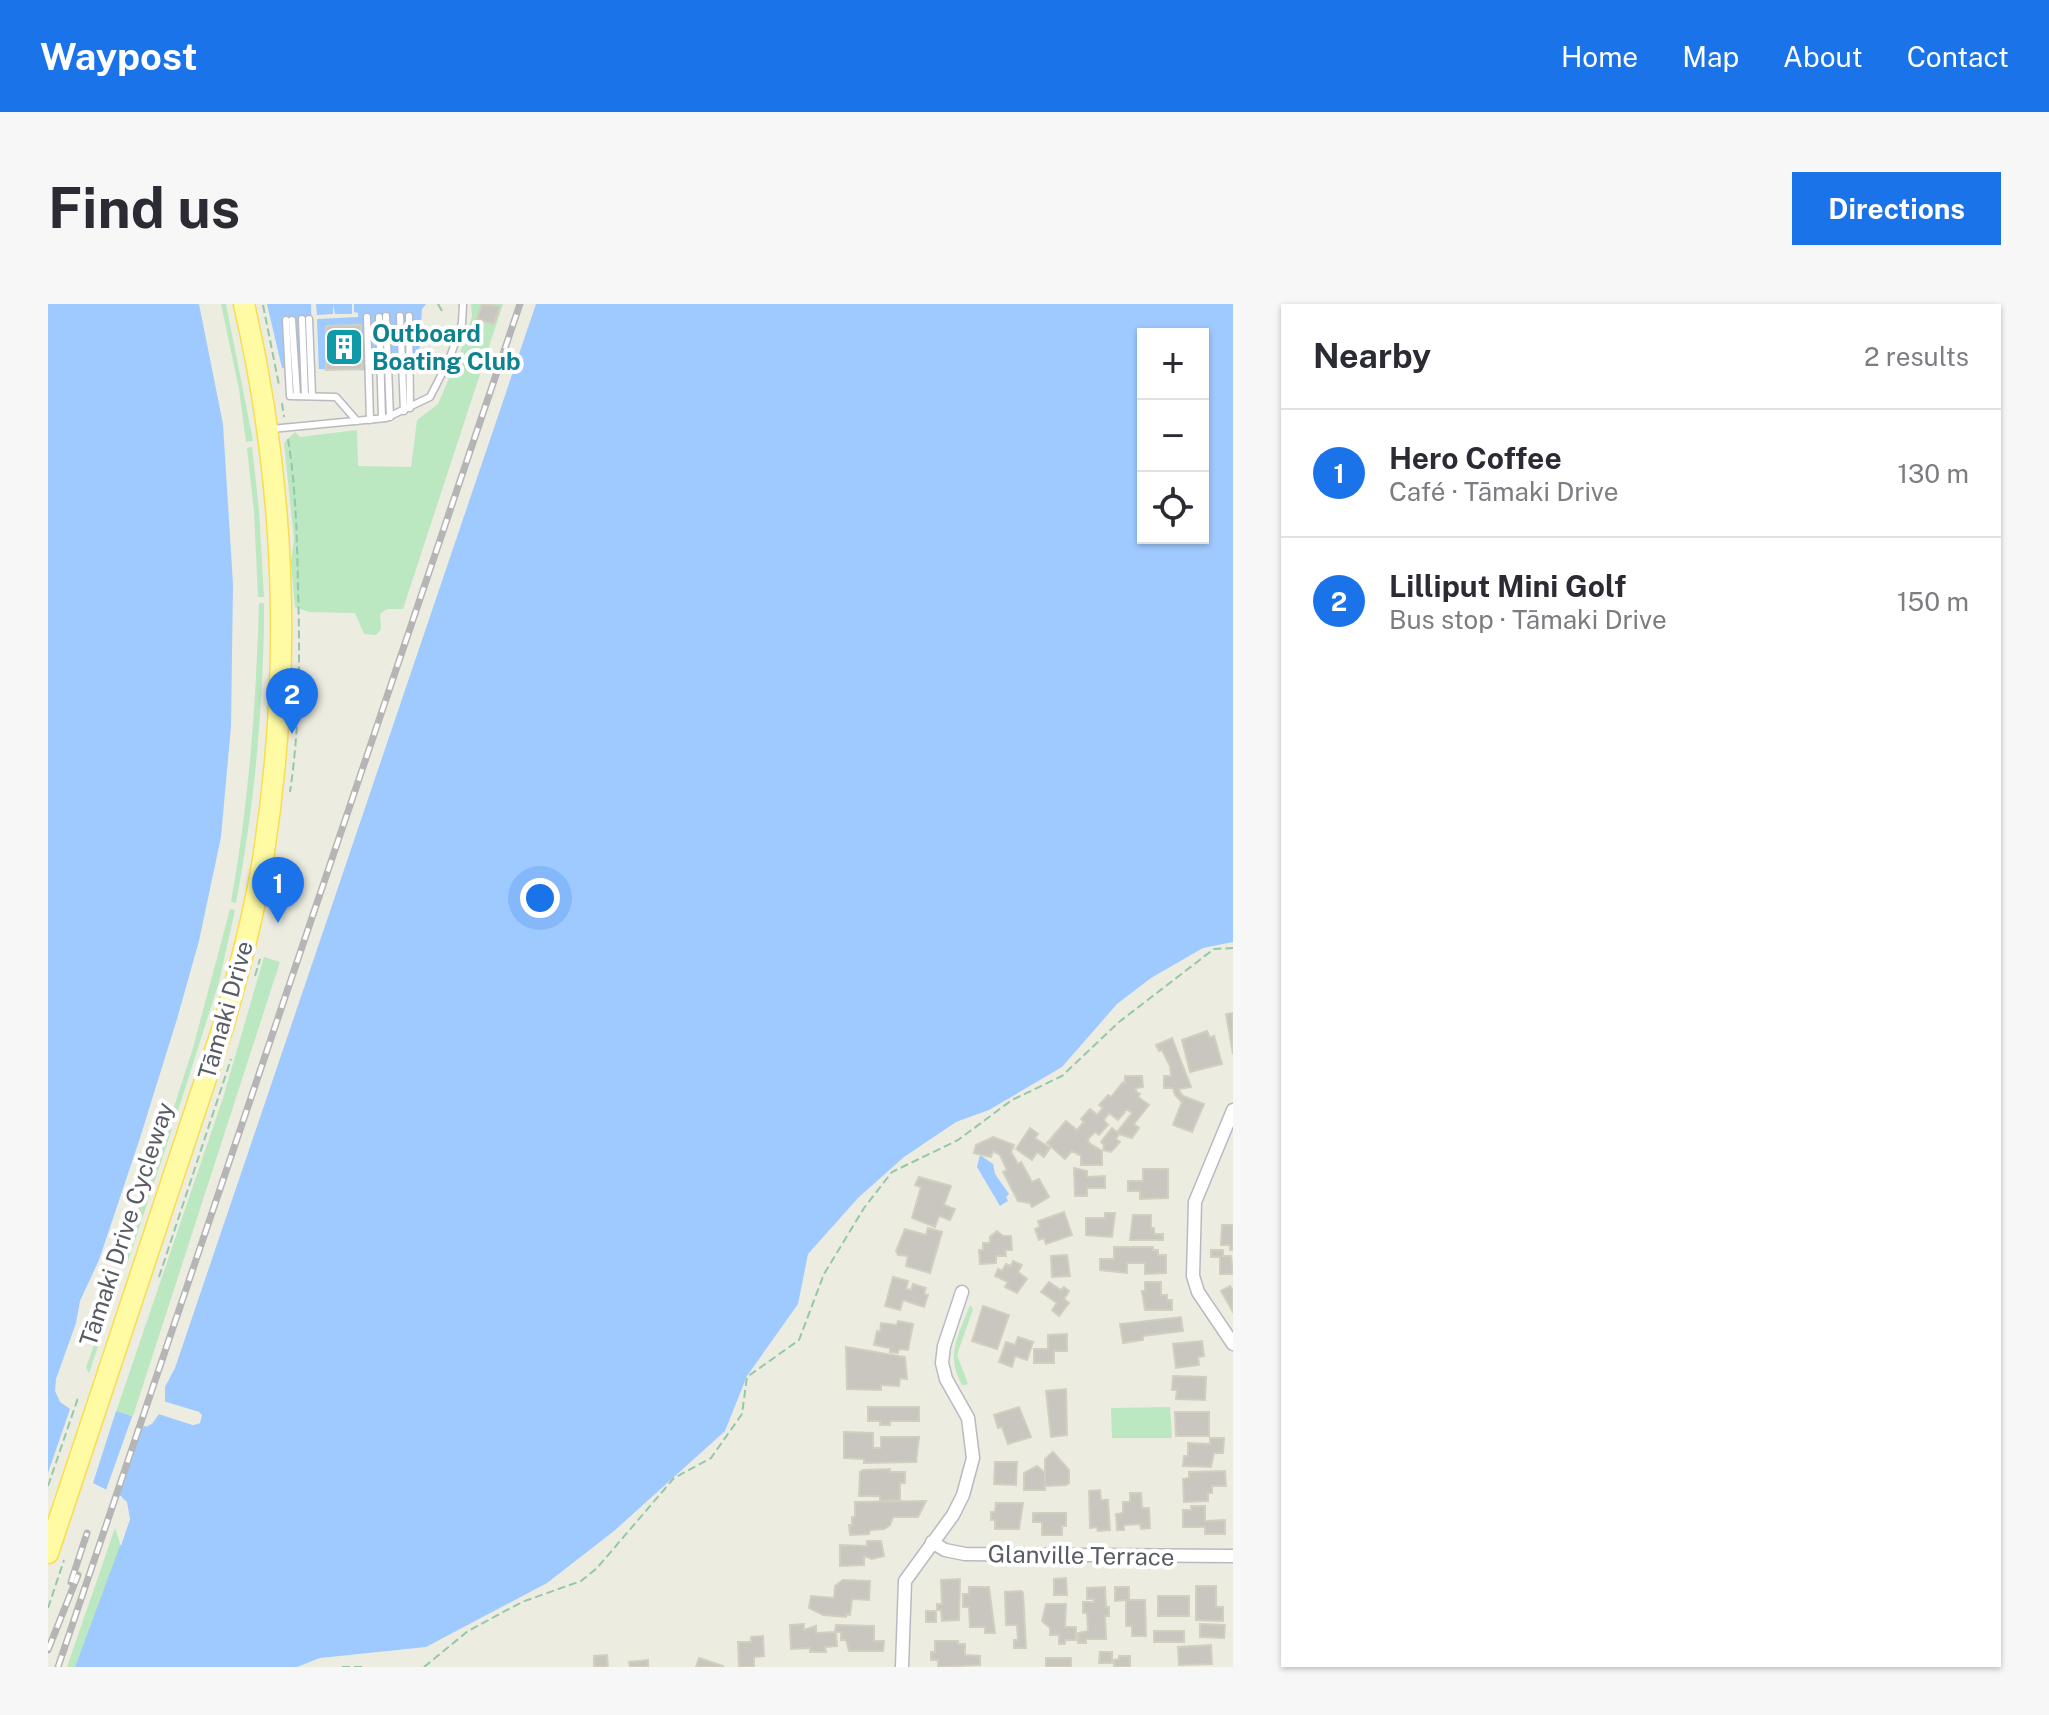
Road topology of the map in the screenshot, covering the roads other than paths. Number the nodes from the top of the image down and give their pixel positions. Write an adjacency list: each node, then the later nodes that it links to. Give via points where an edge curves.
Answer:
1 (244, 304): 14 (main road, Tāmaki Drive)
2 (463, 304): 10 (lane, via 462,323 435,392)
3 (400, 316): 10 (lane)
4 (409, 316): 10 (lane)
5 (367, 317): 12 (lane)
6 (382, 317): 11 (lane)
7 (306, 319): 9 (lane)
8 (289, 320): 9 (lane, via 293,396)
9 (309, 396): 13 (lane, via 336,397)
10 (407, 409): 11 (lane)
11 (386, 418): 12 (lane)
12 (370, 420): 13 (lane)
13 (357, 421): 14 (lane)
14 (268, 430): 19 (main road, Tāmaki Drive, via 281,648 263,860 224,1024 89,1398 69,1492)
15 (1233, 1110): 17 (street, via 1195,1202 1193,1276)
16 (962, 1292): 18 (street, via 942,1363 968,1418 973,1458 958,1506)
17 (1233, 1344)
18 (932, 1542): 20 (street, Glanville Terrace, via 965,1554); 21 (street, via 905,1581)
19 (48, 1553)
20 (1233, 1556)
21 (902, 1667)

